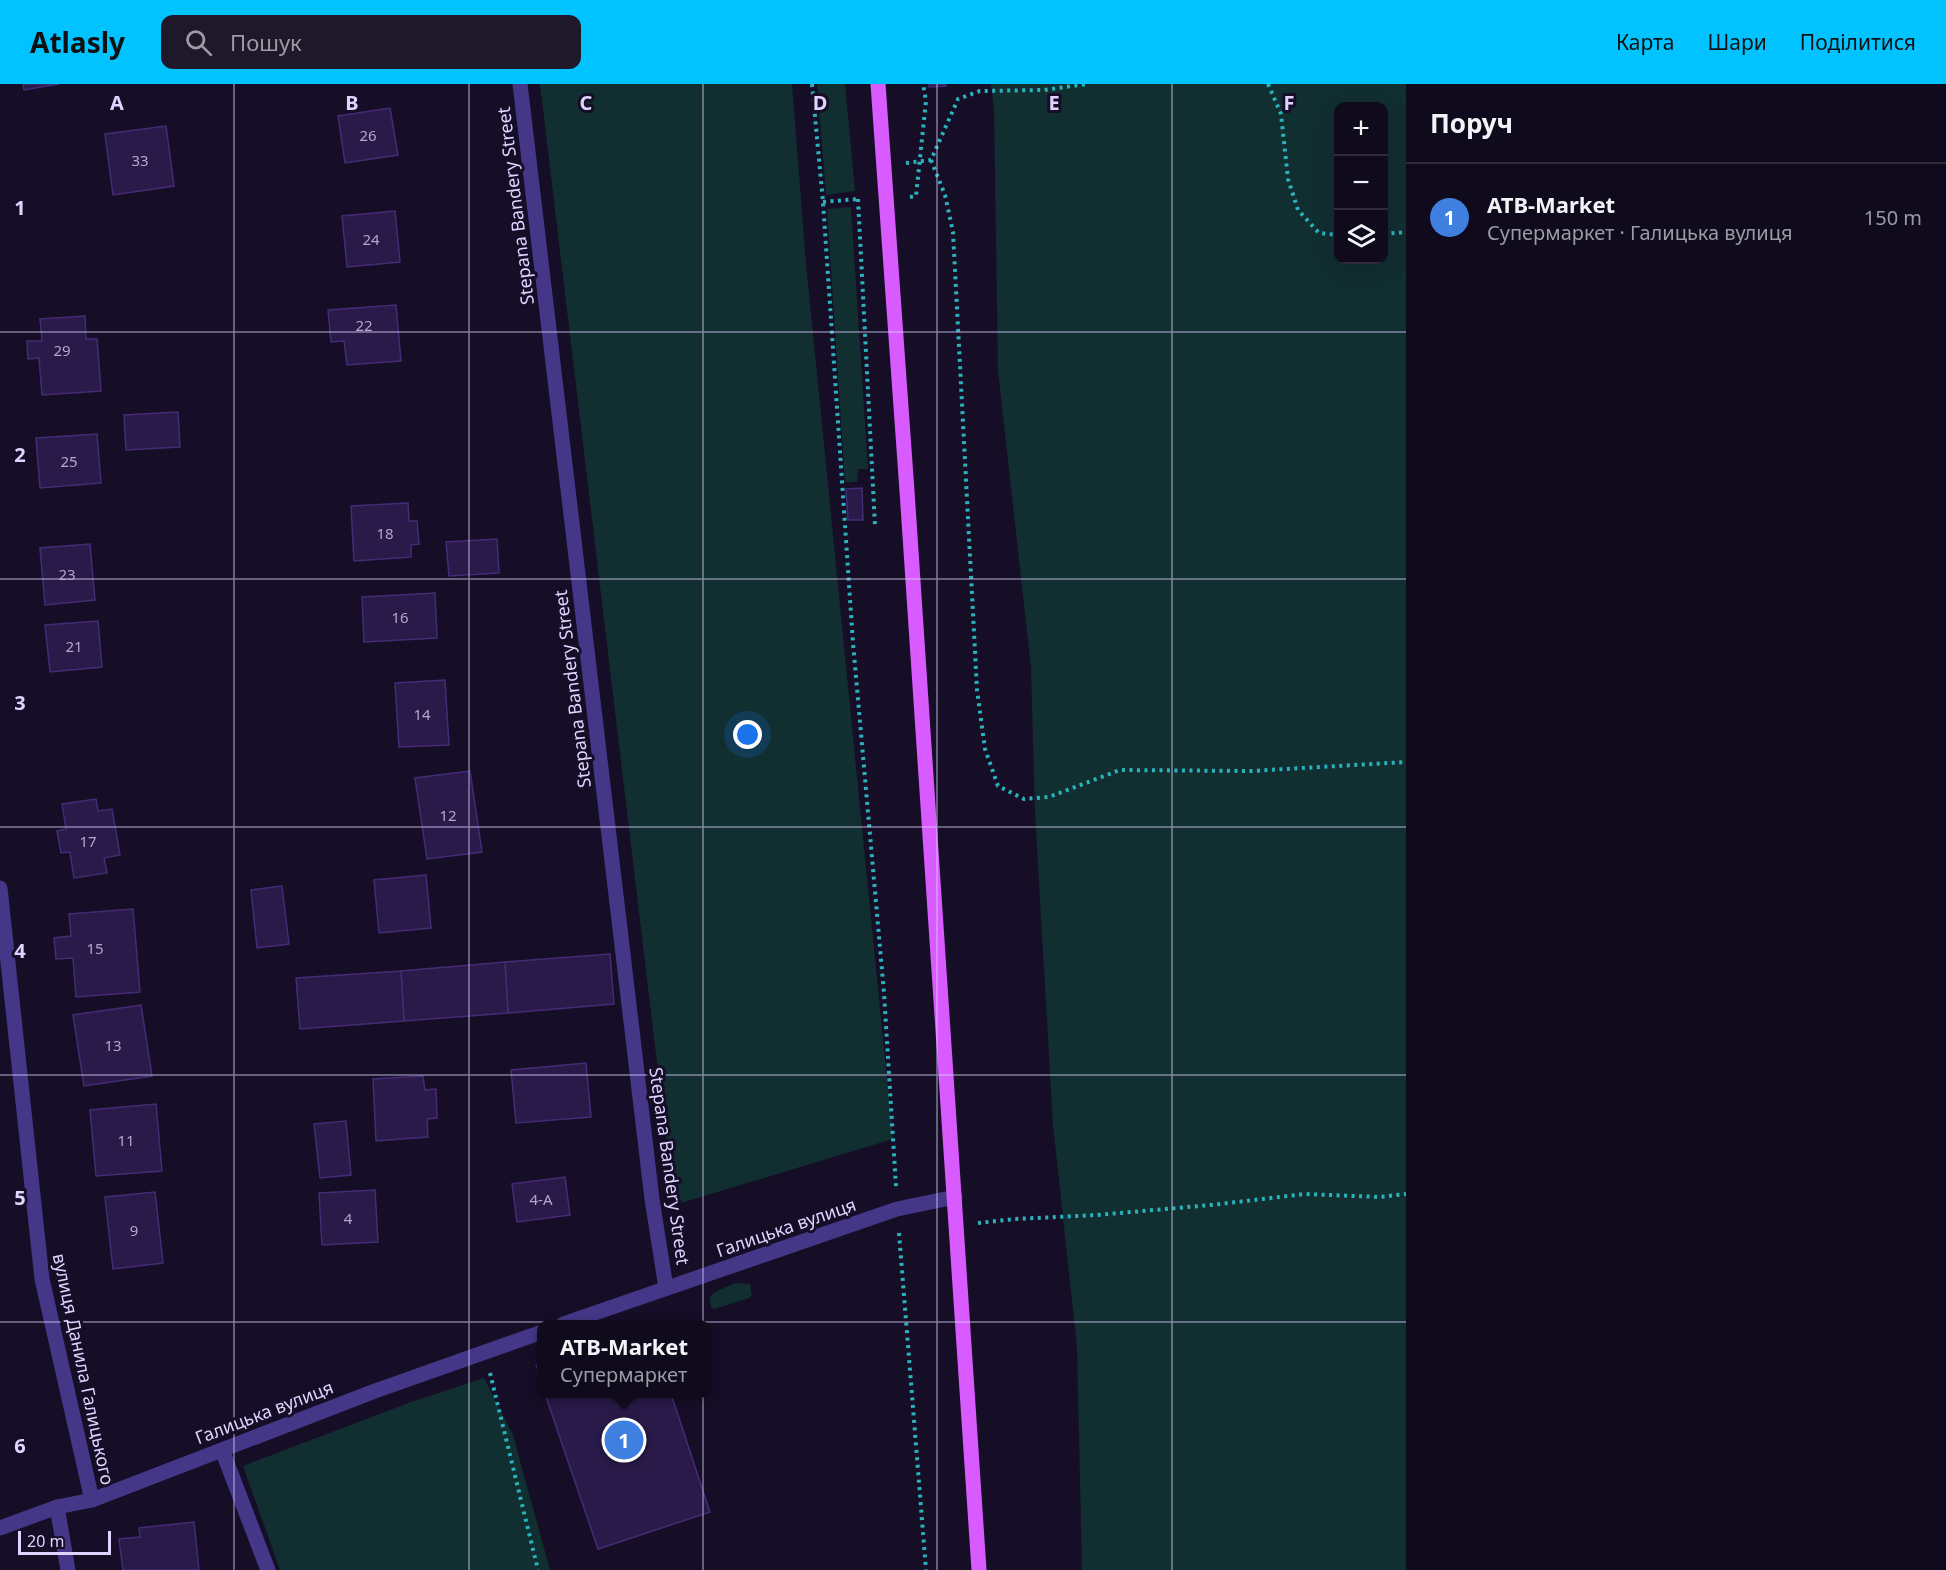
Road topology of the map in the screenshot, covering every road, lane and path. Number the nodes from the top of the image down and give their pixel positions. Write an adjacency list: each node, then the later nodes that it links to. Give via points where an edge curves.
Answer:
1 (520, 84): 22 (street, Stepana Bandery Street, via 652,1199)
2 (812, 84): 11 (path)
3 (878, 84): 9 (main road)
4 (923, 84): 8 (path, via 926,101)
5 (1087, 84): 7 (path, via 1044,90 980,91 957,99)
6 (1268, 84): 14 (path, via 1281,114 1288,180 1298,210 1319,234)
7 (931, 160): 8 (path); 16 (path, via 945,195 953,232 977,690 985,748 998,786 1024,799 1049,796 1120,770 1251,771)
8 (920, 162): 9 (path); 10 (path, via 916,196)
9 (884, 165): 19 (main road)
10 (910, 197)
11 (822, 202): 15 (path, via 858,199); 20 (path, via 853,643 884,993)
12 (1406, 232): 13 (path)
13 (1388, 234)
14 (1334, 235)
15 (875, 526)
16 (1406, 762)
17 (0, 888): 27 (street, вулиця Данила Галицького, via 42,1279)
18 (1406, 1194): 21 (path, via 1305,1194)
19 (955, 1197): 20 (street, Галицька вулиця); 21 (main road)
20 (897, 1209): 22 (street, Галицька вулиця); 33 (path)
21 (956, 1226): 34 (main road)
22 (666, 1288): 23 (street, Галицька вулиця)
23 (574, 1320)
24 (537, 1334): 25 (street, Галицька вулиця)
25 (485, 1352): 26 (street, Галицька вулиця); 32 (path)
26 (222, 1450): 27 (street, Галицька вулиця); 31 (street)
27 (92, 1500): 28 (street, Галицька вулиця)
28 (57, 1507): 29 (street, Галицька вулиця); 30 (street)
29 (0, 1528)
30 (68, 1570)
31 (268, 1570)
32 (538, 1570)
33 (926, 1570)
34 (979, 1570)

